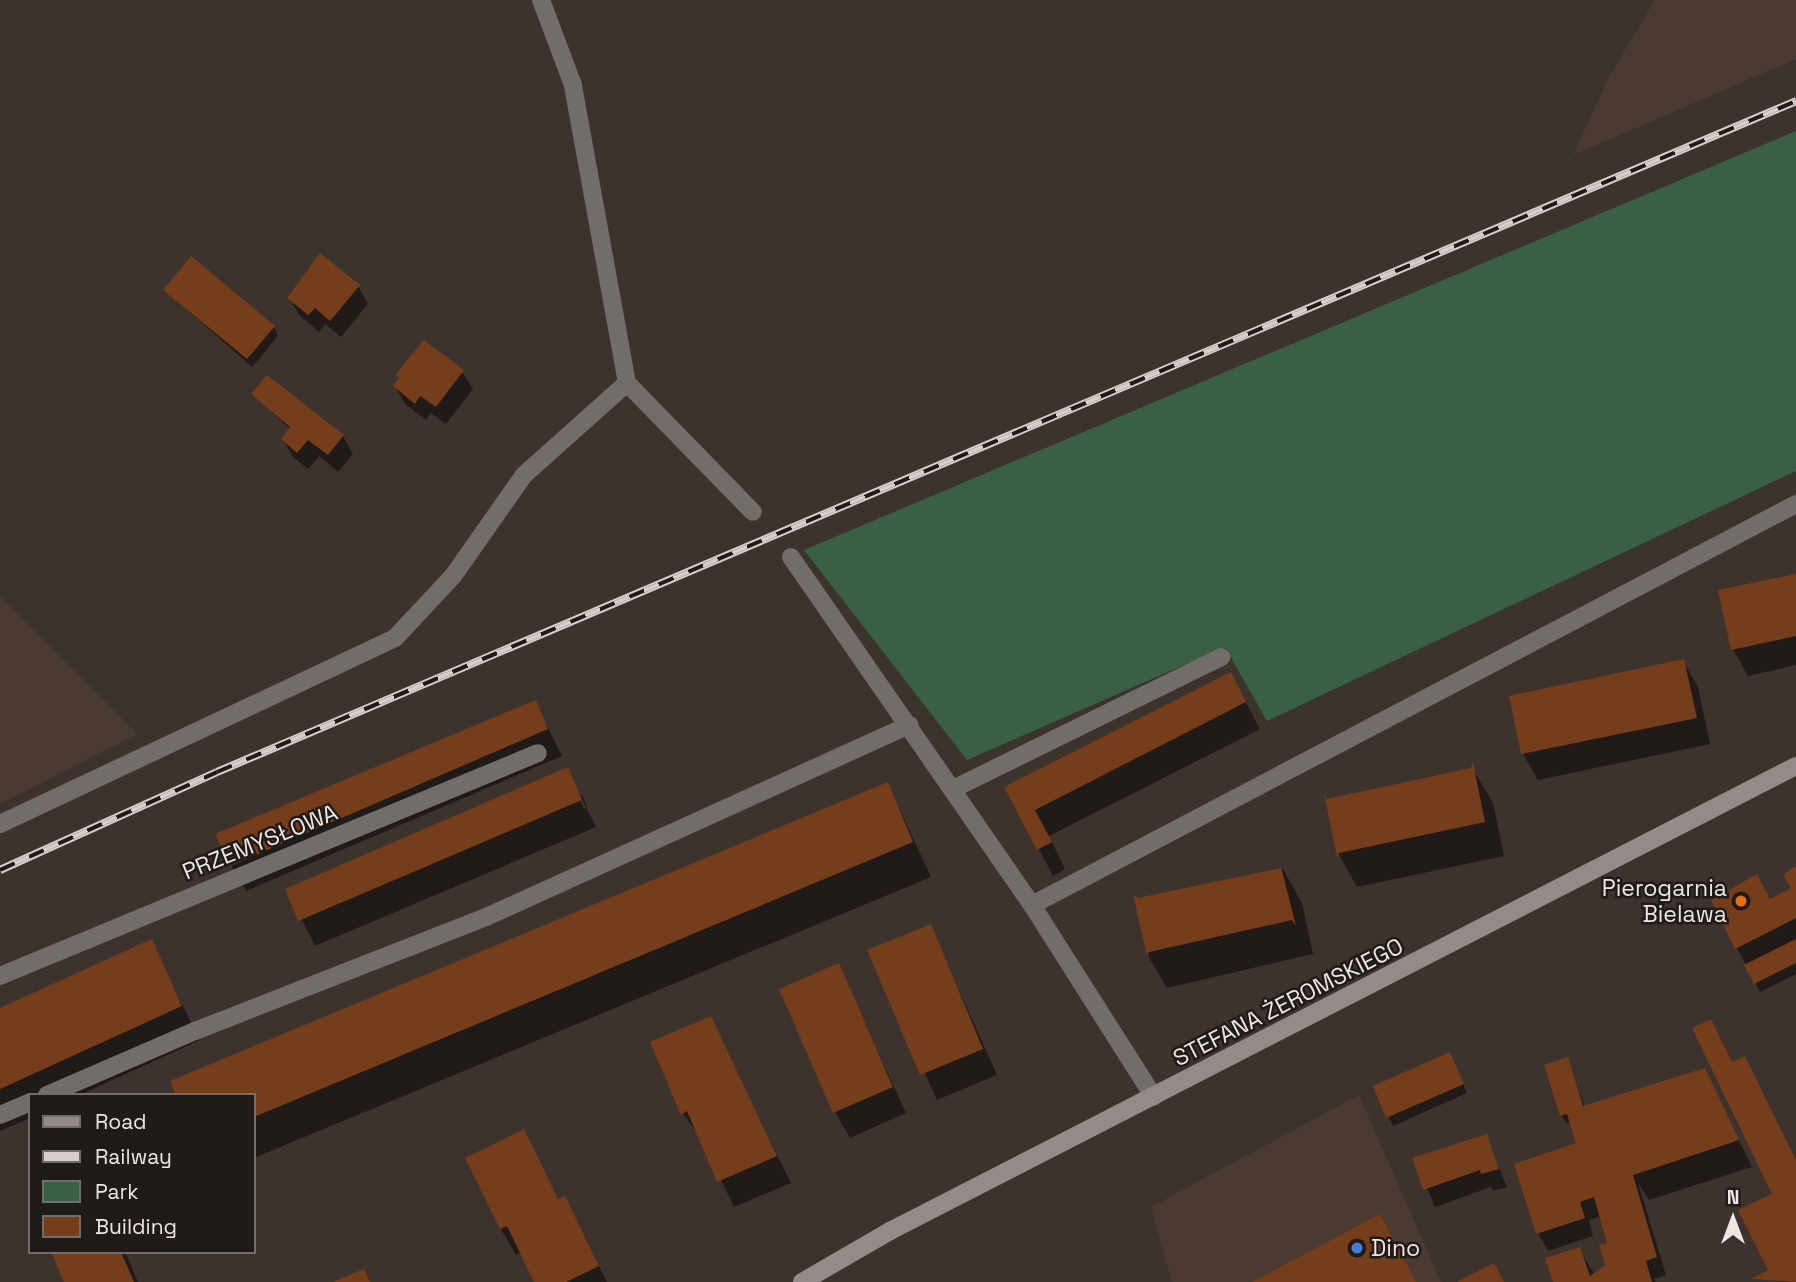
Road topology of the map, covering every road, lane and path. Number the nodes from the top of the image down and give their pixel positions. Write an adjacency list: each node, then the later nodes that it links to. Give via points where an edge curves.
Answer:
1 (541, 0): 2 (street, via 573,85)
2 (626, 383): 4 (street); 11 (street, via 524,475 453,576 396,638)
3 (1796, 504): 12 (street)
4 (753, 512)
5 (791, 557): 7 (street)
6 (1221, 657): 10 (street)
7 (909, 725): 10 (street); 14 (street, via 486,917 195,1031)
8 (538, 753): 13 (street, PRZEMYSŁOWA)
9 (1796, 766): 15 (street, STEFANA ŻEROMSKIEGO)
10 (953, 789): 12 (street)
11 (0, 824)
12 (1032, 905): 15 (street)
13 (0, 976)
14 (52, 1093)
15 (1154, 1097): 18 (street, STEFANA ŻEROMSKIEGO, via 890,1231)
16 (28, 1103): 17 (street)
17 (0, 1115)
18 (802, 1282)

